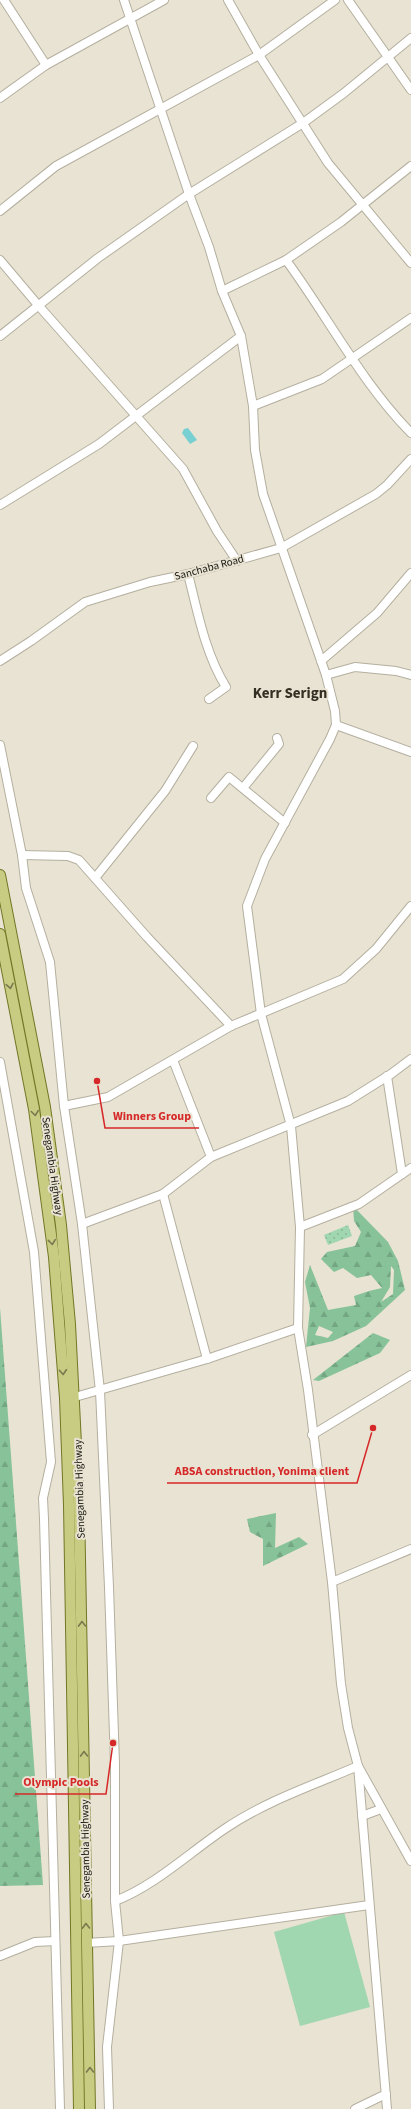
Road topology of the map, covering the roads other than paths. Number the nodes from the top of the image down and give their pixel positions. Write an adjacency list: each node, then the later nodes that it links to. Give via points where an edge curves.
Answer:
1 (4, 0): 11 (street)
2 (124, 0): 7 (street)
3 (164, 0): 7 (street)
4 (228, 0): 9 (street)
5 (335, 0): 9 (street)
6 (348, 0): 10 (street)
7 (131, 19): 11 (street); 14 (street)
8 (411, 38): 10 (street)
9 (259, 55): 14 (street); 15 (street)
10 (389, 57): 12 (street); 15 (street)
11 (46, 65): 13 (street)
12 (411, 90)
13 (0, 98)
14 (160, 108): 17 (street); 19 (street, via 56,166)
15 (303, 123): 17 (street); 18 (street, via 328,163)
16 (411, 166): 18 (street)
17 (189, 194): 23 (street); 24 (street, via 98,258)
18 (362, 205): 21 (street); 22 (street)
19 (0, 211)
20 (0, 260): 24 (street)
21 (286, 260): 23 (street); 28 (street)
22 (411, 264)
23 (222, 291): 27 (street)
24 (38, 306): 26 (street); 30 (street)
25 (411, 318): 28 (street)
26 (0, 336)
27 (241, 336): 29 (street); 30 (street)
28 (353, 359): 29 (street, via 322,379); 31 (street)
29 (253, 406): 34 (street, via 255,450 263,494)
30 (137, 415): 33 (street, via 99,444); 35 (street, via 182,469)
31 (411, 433)
32 (411, 459): 34 (street, Sanchaba Road, via 376,494)
33 (0, 505)
34 (281, 548): 35 (street, Sanchaba Road); 39 (street)
35 (237, 561): 37 (street, Sanchaba Road)
36 (411, 573): 39 (street, via 377,613)
37 (188, 574): 38 (street, Sanchaba Road, via 150,582 85,602); 42 (street, via 207,646 226,687)
38 (0, 661)
39 (321, 661): 40 (street)
40 (326, 675): 41 (street, via 355,667); 43 (street)
41 (411, 675)
42 (209, 699)
43 (336, 725): 47 (street); 50 (street)
44 (277, 738): 48 (street, via 279,744)
45 (0, 745): 51 (street)
46 (193, 746): 53 (street, via 165,791)
47 (411, 752)
48 (243, 788): 49 (street, via 230,777); 50 (street)
49 (211, 798)
50 (285, 823): 56 (street, via 265,859 247,906)
51 (22, 855): 53 (street, via 68,856 79,860); 62 (street, via 26,888 50,962)
52 (0, 875): 74 (main road, Senegambia Highway, via 45,1107 64,1256)
53 (95, 878): 57 (street)
54 (411, 906): 56 (street, via 376,949 343,979)
55 (0, 934): 90 (main road, Senegambia Highway, one-way to 90, via 34,1109 54,1258 64,1398 69,1513)
56 (261, 1014): 57 (street); 63 (street)
57 (231, 1026): 59 (street)
58 (411, 1059): 61 (street)
59 (173, 1060): 62 (street, via 108,1097); 64 (street)
60 (0, 1062): 84 (street, via 34,1252 52,1462 43,1498)
61 (387, 1076): 63 (street, via 348,1101); 66 (street)
62 (64, 1106): 68 (street)
63 (292, 1126): 64 (street); 69 (street)
64 (211, 1157): 67 (street)
65 (411, 1168): 66 (street)
66 (402, 1174): 69 (street, via 359,1204)
67 (163, 1194): 68 (street); 71 (street)
68 (82, 1224): 73 (street)
69 (300, 1227): 70 (street)
70 (298, 1328): 71 (street); 75 (street)
71 (207, 1359): 73 (street)
72 (411, 1375): 75 (street)
73 (100, 1391): 74 (street); 82 (street, via 115,1764)
74 (75, 1397): 86 (main road, Senegambia Highway, one-way to 74, via 80,1504)
75 (312, 1435): 77 (street)
76 (411, 1548): 77 (street)
77 (332, 1582): 78 (street, via 342,1686 348,1728)
78 (358, 1766): 79 (street); 80 (street); 82 (street, via 257,1809 135,1893)
79 (381, 1809): 80 (street); 81 (street)
80 (362, 1816): 83 (street)
81 (411, 1861)
82 (115, 1901): 85 (street)
83 (369, 1905): 85 (street); 88 (street)
84 (55, 1941): 87 (street, via 35,1942); 89 (street)
85 (119, 1941): 86 (street); 92 (street, via 107,2047)
86 (86, 1944): 91 (main road, Senegambia Highway, one-way to 86)
87 (0, 1956)
88 (386, 2094): 93 (street); 94 (street)
89 (60, 2109)
90 (79, 2109)
91 (90, 2109)
92 (109, 2109)
93 (355, 2109)
94 (387, 2109)

